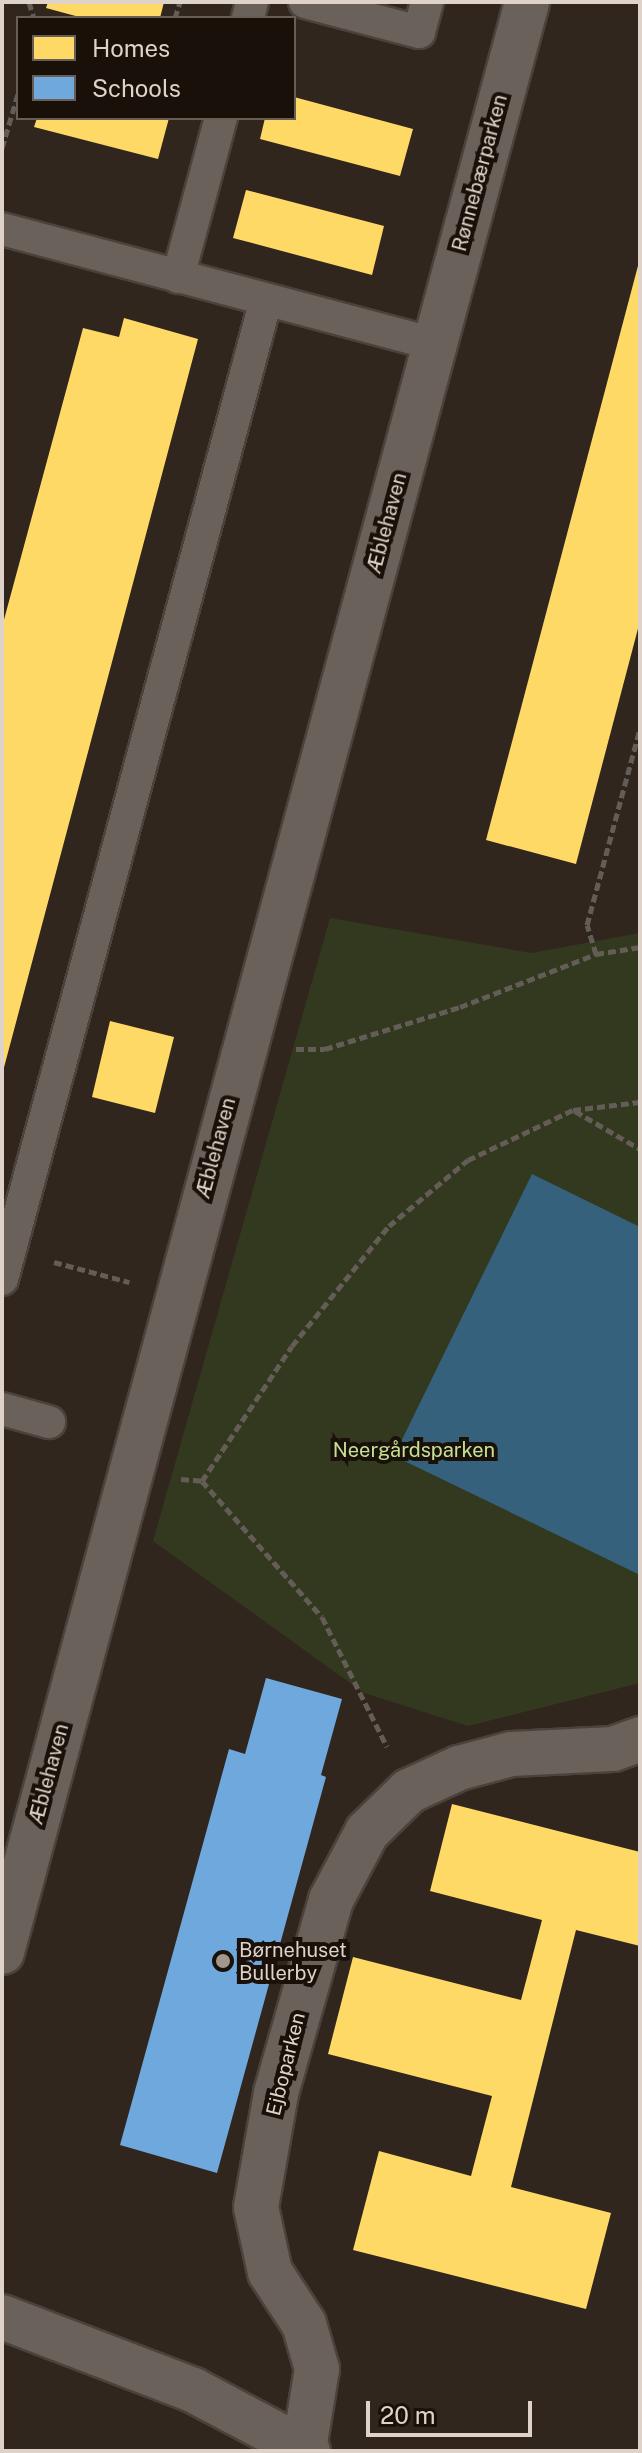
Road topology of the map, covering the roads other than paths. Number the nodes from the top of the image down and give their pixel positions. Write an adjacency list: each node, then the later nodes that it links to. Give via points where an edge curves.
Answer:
1 (305, 2): 2 (lane, via 419,32)
2 (427, 2)
3 (527, 2): 8 (street, Rønnebærparken)
4 (220, 120): 6 (lane)
5 (2, 229): 6 (lane)
6 (178, 277): 7 (lane)
7 (266, 300): 8 (lane); 9 (lane)
8 (433, 344): 13 (street, Æblehaven)
9 (6, 1265)
10 (2, 1409): 11 (lane)
11 (49, 1422)
12 (640, 1739): 15 (street, Ejboparken, via 613,1749 511,1754 459,1768 409,1791 367,1832 331,1900 276,2093 256,2207 270,2272 304,2324 317,2369)
13 (2, 1952)
14 (2, 2317): 15 (street, Ejboparken, via 193,2390)
15 (306, 2450)

